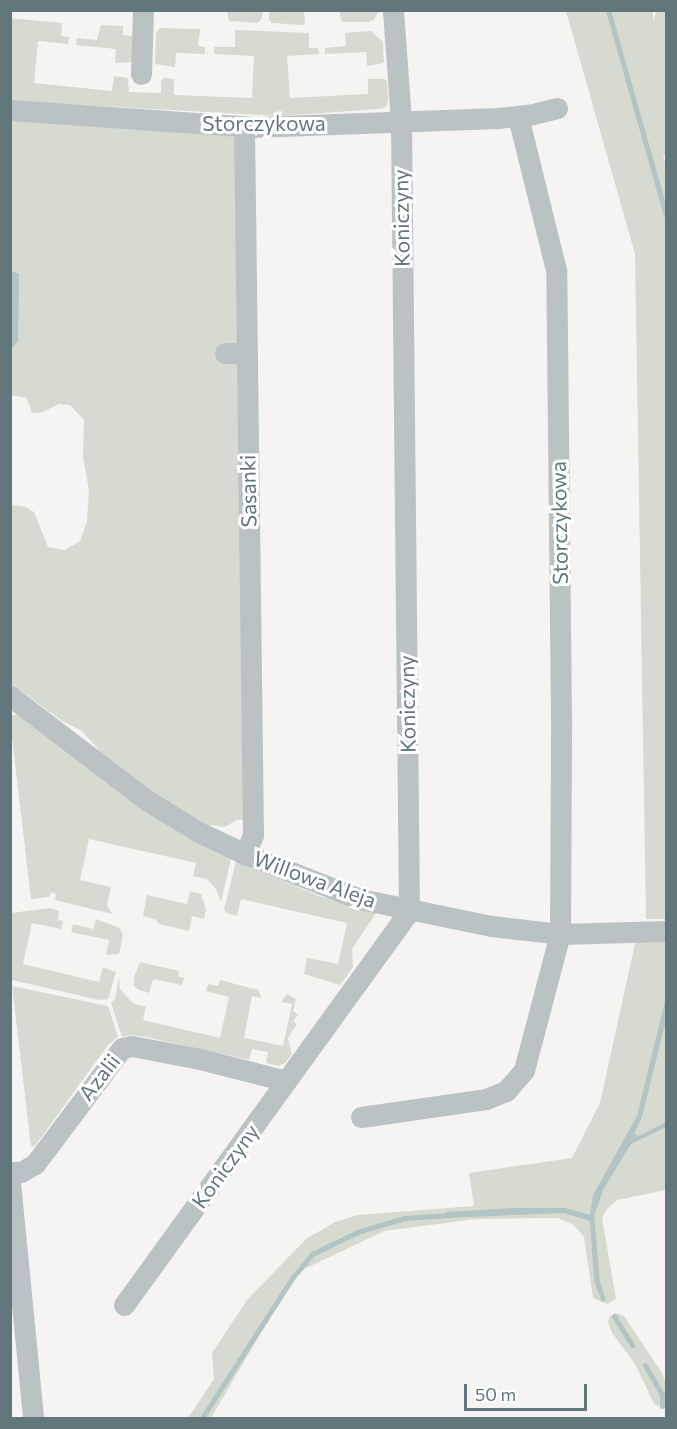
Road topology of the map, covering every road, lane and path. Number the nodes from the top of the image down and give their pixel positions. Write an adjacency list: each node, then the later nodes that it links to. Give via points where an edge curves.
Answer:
1 (143, 10): 3 (street)
2 (393, 10): 7 (street, Koniczyny)
3 (141, 74)
4 (557, 108): 6 (street, Storczykowa)
5 (10, 110): 8 (street, Storczykowa)
6 (518, 116): 7 (street, Storczykowa); 15 (street, Storczykowa, via 556,270)
7 (401, 120): 8 (street, Storczykowa); 13 (street, Koniczyny)
8 (244, 127): 10 (street, Sasanki)
9 (225, 353): 10 (street)
10 (246, 353): 12 (street, Sasanki, via 253,835)
11 (10, 696): 12 (street, Willowa Aleja, via 88,746 154,804)
12 (245, 854): 13 (street, Willowa Aleja, via 360,899)
13 (409, 911): 15 (street, Willowa Aleja); 16 (street, Koniczyny)
14 (666, 931): 15 (street, Willowa Aleja)
15 (560, 934): 17 (street, Storczykowa, via 524,1071 506,1091 486,1099)
16 (286, 1081): 18 (street, Azalii, via 200,1059 132,1046 122,1048 35,1164 21,1172); 20 (street, Koniczyny)
17 (361, 1117)
18 (10, 1172)
19 (10, 1182): 21 (street)
20 (124, 1305)
21 (33, 1419)

